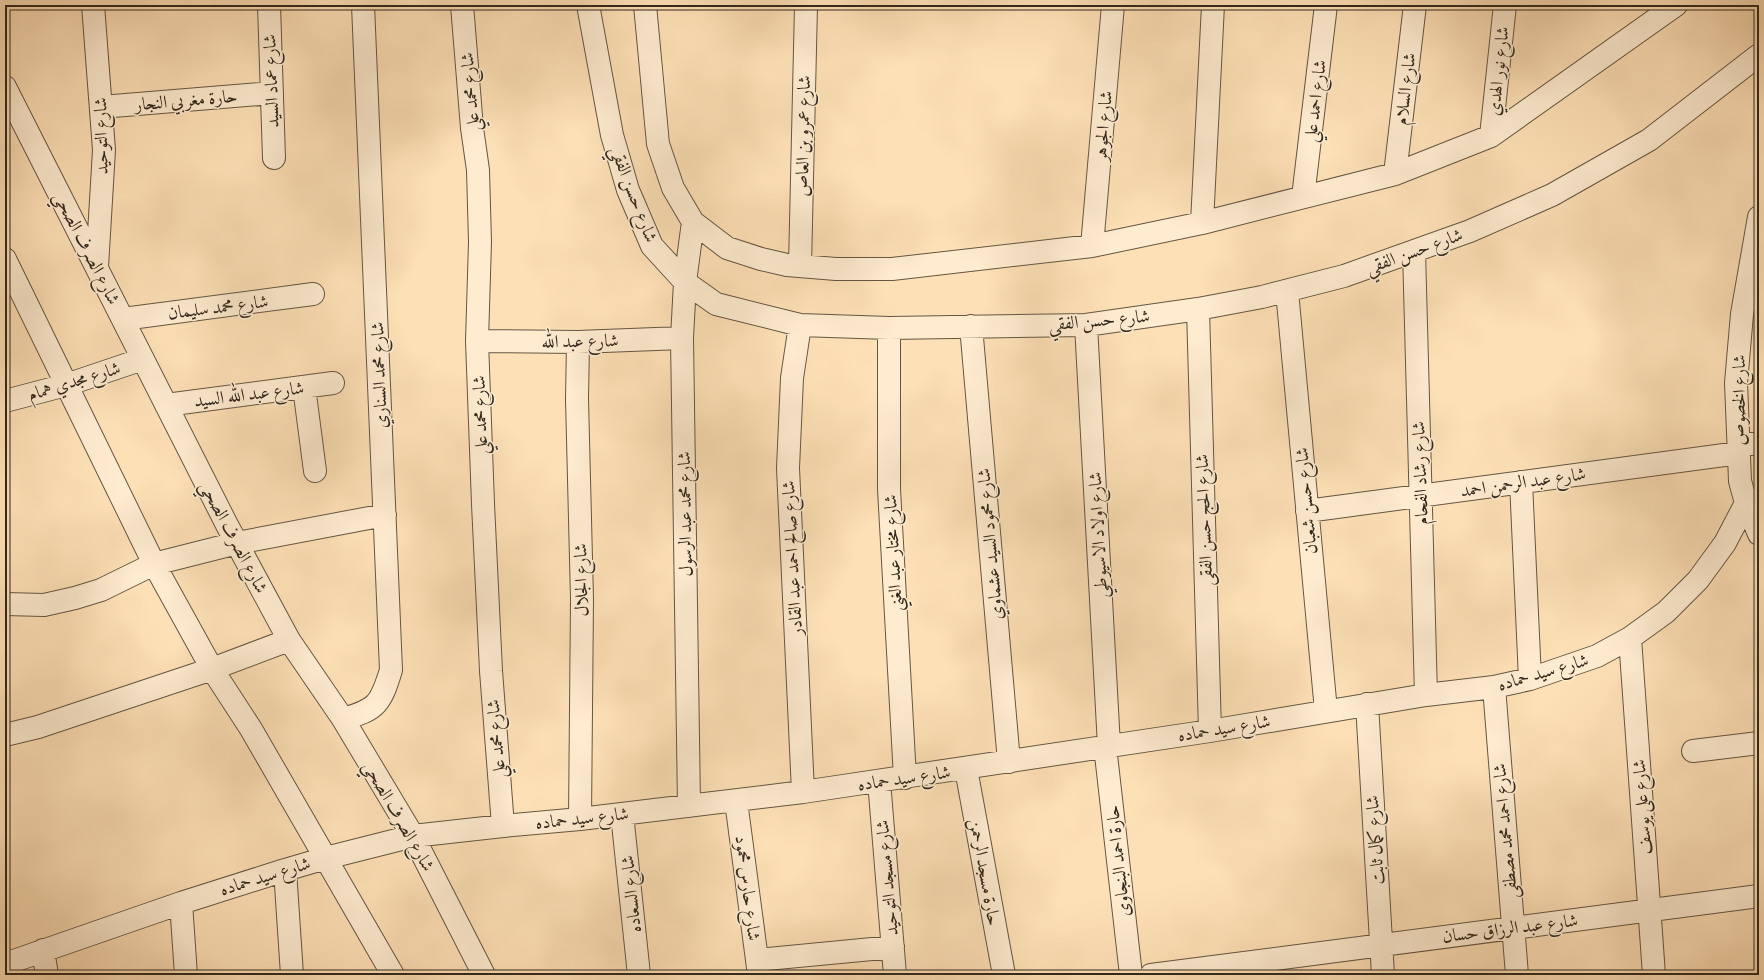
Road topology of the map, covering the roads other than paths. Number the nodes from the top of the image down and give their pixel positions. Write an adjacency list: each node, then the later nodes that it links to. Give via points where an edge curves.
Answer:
1 (93, 5): 17 (street, شارع التوحيد)
2 (269, 5): 16 (street, شارع عماد السيد)
3 (363, 5): 56 (street, شارع محمد السناري)
4 (462, 5): 42 (street, شارع محمد علي, via 478,170 480,242)
5 (588, 5): 31 (street, شارع حسن الفقي, via 612,135 628,190 652,246)
6 (645, 5): 24 (street, via 658,144 673,188)
7 (806, 5): 29 (street, شارع عمرو بن العاص)
8 (1114, 5): 26 (street, شارع الجوهر)
9 (1213, 5): 25 (street)
10 (1326, 5): 22 (street, شارع احمد علي)
11 (1414, 5): 21 (street, شارع السلام)
12 (1505, 5): 19 (street, شارع نور الهدي)
13 (1676, 5): 19 (street)
14 (1759, 55): 27 (street, شارع حسن الفقي, via 1642,144 1552,195 1470,230)
15 (5, 87): 18 (street, شارع الصرف الصحي)
16 (272, 93): 17 (street, حارة مغربي النجار); 20 (street, شارع عماد السيد)
17 (101, 107): 30 (street, شارع التوحيد, via 104,150)
18 (12, 118): 30 (street, شارع الصرف الصحي)
19 (1491, 136): 21 (street)
20 (274, 158)
21 (1395, 174): 22 (street)
22 (1303, 197): 25 (street)
23 (1759, 217): 35 (street, شارع الخصوص)
24 (694, 222): 29 (street, via 727,248 786,266); 31 (street, شارع محمد عبد الرسول)
25 (1202, 223): 26 (street)
26 (1092, 246): 29 (street, via 892,269)
27 (1414, 250): 32 (street, شارع حسن الفقي, via 1344,276); 53 (street, شارع رشاد الفحام)
28 (5, 259): 46 (street)
29 (800, 266)
30 (97, 267): 36 (street, شارع الصرف الصحي)
31 (685, 282): 37 (street, شارع حسن الفقي, via 716,304); 41 (street, شارع محمد عبد الرسول)
32 (1287, 291): 34 (street, شارع حسن الفقي); 55 (street, شارع حسن شعبان)
33 (312, 294): 36 (street, شارع محمد سليمان)
34 (1198, 309): 38 (street, شارع حسن الفقي); 70 (street, شارع الحج حسن الفقى)
35 (1750, 315): 50 (street, شارع الخصوص, via 1736,383)
36 (123, 319): 44 (street, شارع الصرف الصحي)
37 (800, 325): 40 (street, شارع حسن الفقي); 79 (street, شارع صالح احمد عبد القادر, via 792,378 788,468)
38 (1086, 325): 39 (street, شارع حسن الفقي); 73 (street, شارع اولاد الاسيوطي)
39 (971, 326): 40 (street, شارع حسن الفقي); 75 (street, شارع محمود السيد عشماوي)
40 (889, 328): 77 (street, شارع مختار عبد الغني, via 889,489)
41 (682, 338): 43 (street, شارع عبد الله); 81 (street, شارع محمد عبد الرسول)
42 (477, 342): 43 (street, شارع عبد الله); 84 (street, شارع محمد علي, via 491,671)
43 (578, 342): 83 (street, شارع الجلال, via 582,599)
44 (143, 359): 46 (street, شارع مجدي همام); 49 (street, شارع الصرف الصحي)
45 (332, 383): 47 (street, شارع عبد الله السيد)
46 (66, 385): 48 (street, شارع مجدي همام); 59 (street)
47 (304, 387): 49 (street, شارع عبد الله السيد); 51 (street)
48 (5, 401)
49 (166, 405): 58 (street, شارع الصرف الصحي)
50 (1746, 447): 52 (street, شارع عبد الرحمن احمد); 54 (street, شارع الخصوص, via 1740,481)
51 (315, 471)
52 (1520, 482): 53 (street, شارع عبد الرحمن احمد); 64 (street)
53 (1421, 496): 55 (street, شارع عبد الرحمن احمد); 66 (street, شارع رشاد الفحام)
54 (1746, 503): 57 (street, شارع الخصوص); 61 (street, شارع سيد حماده, via 1725,543 1698,580 1666,612)
55 (1307, 511): 68 (street, شارع حسن شعبان)
56 (385, 516): 58 (street); 69 (street, شارع محمد السناري, via 391,670 385,692 371,710)
57 (1759, 534)
58 (237, 543): 59 (street); 62 (street, شارع الصرف الصحي)
59 (154, 564): 60 (street, via 101,590 75,598 44,604); 63 (street)
60 (5, 604)
61 (1630, 638): 64 (street, شارع سيد حماده, via 1597,656); 90 (street, شارع على يوسف)
62 (289, 640): 63 (street); 69 (street, شارع الصرف الصحي)
63 (212, 669): 71 (street, via 38,728); 86 (street, via 251,729)
64 (1530, 679): 65 (street, شارع سيد حماده)
65 (1494, 687): 66 (street, شارع سيد حماده); 91 (street, شارع احمد محمد مصطفى)
66 (1426, 695): 67 (street, شارع سيد حماده)
67 (1367, 704): 68 (street, شارع سيد حماده); 92 (street, شارع كمال ثابت)
68 (1326, 711): 70 (street, شارع سيد حماده)
69 (343, 719): 85 (street, شارع الصرف الصحي)
70 (1210, 731): 73 (street, شارع سيد حماده)
71 (5, 735)
72 (1759, 743): 74 (street)
73 (1107, 746): 75 (street, شارع سيد حماده); 106 (street, حارة احمد البنجاوى)
74 (1693, 751)
75 (1009, 762): 76 (street, شارع سيد حماده)
76 (966, 769): 77 (street, شارع سيد حماده); 105 (street, حارة مسجد الرحمن)
77 (905, 778): 78 (street, شارع سيد حماده)
78 (879, 781): 79 (street, شارع سيد حماده); 93 (street, شارع مسجد التوحيد)
79 (803, 792): 80 (street, شارع سيد حماده)
80 (736, 801): 81 (street, شارع سيد حماده); 97 (street, شارع حارس محمود)
81 (689, 806): 82 (street, شارع سيد حماده)
82 (622, 814): 83 (street, شارع سيد حماده); 103 (street, شارع السعاده)
83 (580, 819): 84 (street, شارع سيد حماده)
84 (503, 826): 85 (street, شارع سيد حماده)
85 (413, 836): 86 (street, شارع سيد حماده); 102 (street, شارع الصرف الصحي)
86 (326, 858): 87 (street, شارع سيد حماده); 101 (street)
87 (285, 870): 89 (street, شارع سيد حماده); 100 (street)
88 (1759, 896): 90 (street, شارع عبد الرزاق حسان)
89 (181, 903): 94 (street, شارع سيد حماده); 99 (street)
90 (1650, 911): 91 (street, شارع عبد الرزاق حسان); 110 (street, شارع على يوسف)
91 (1513, 927): 92 (street, شارع عبد الرزاق حسان); 109 (street, شارع احمد محمد مصطفى)
92 (1382, 944): 96 (street, شارع عبد الرزاق حسان); 108 (street, شارع كمال ثابت)
93 (893, 947): 97 (street); 104 (street, شارع مسجد التوحيد)
94 (43, 950): 95 (street, شارع سيد حماده); 98 (street)
95 (5, 964)
96 (1263, 967): 107 (street, شارع عبد الرزاق حسان)
97 (758, 968)
98 (47, 975)
99 (186, 975)
100 (292, 975)
101 (393, 975)
102 (484, 975)
103 (639, 975)
104 (895, 975)
105 (1004, 975)
106 (1131, 975)
107 (1151, 975)
108 (1384, 975)
109 (1517, 975)
110 (1654, 975)

